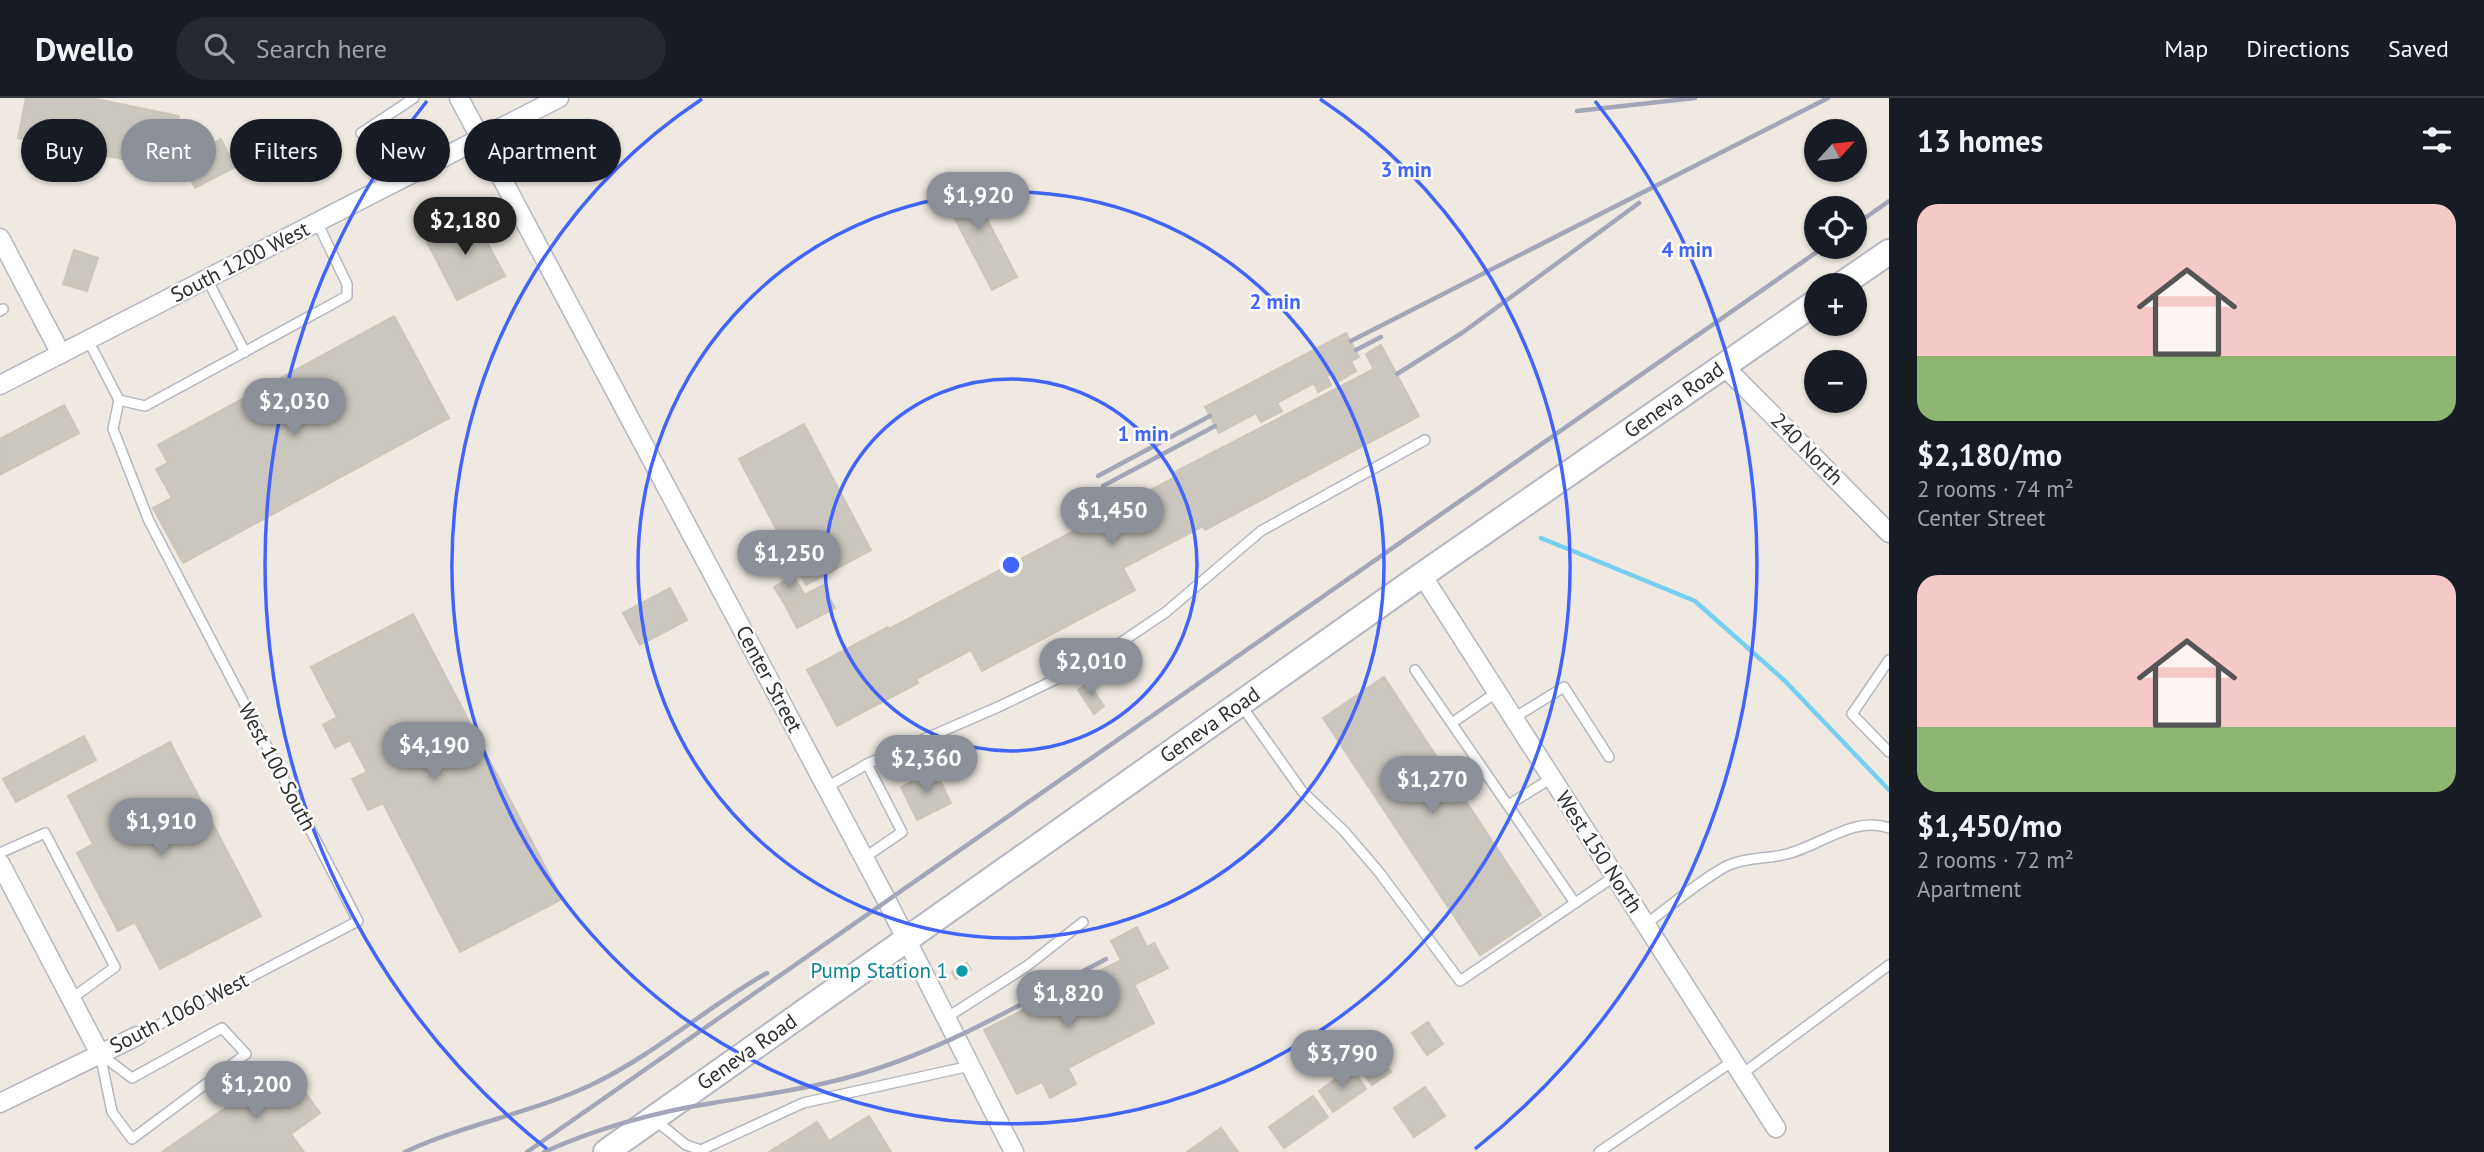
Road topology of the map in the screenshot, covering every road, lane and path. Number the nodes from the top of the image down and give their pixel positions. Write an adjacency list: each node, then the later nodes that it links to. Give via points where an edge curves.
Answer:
1 (414, 98): 4 (lane)
2 (459, 98): 5 (street, Center Street)
3 (559, 98): 6 (street, South 1200 West)
4 (382, 119)
5 (470, 119)
6 (518, 119)
7 (464, 146): 9 (street, South 1200 West)
8 (504, 182): 34 (street, Center Street)
9 (317, 222): 13 (street, South 1200 West); 16 (lane, via 347,284 347,296)
10 (0, 238): 17 (street)
11 (1889, 252): 12 (main road)
12 (1858, 273)
13 (207, 279): 15 (street, South 1200 West); 16 (lane)
14 (1804, 310): 18 (main road, Geneva Road)
15 (88, 340): 17 (street, South 1200 West); 20 (lane)
16 (245, 352): 20 (lane, via 145,406)
17 (61, 354): 19 (street, South 1200 West)
18 (1724, 366): 22 (street, 240 North); 23 (main road, Geneva Road)
19 (0, 385)
20 (120, 400): 42 (lane, West 100 South, via 113,429 149,521)
21 (1425, 440): 32 (lane, via 1261,531 1166,612 1093,662)
22 (1889, 533)
23 (1422, 575): 26 (street, West 150 North); 27 (main road, Geneva Road)
24 (1889, 660): 30 (lane, via 1852,714)
25 (1415, 670): 29 (lane)
26 (1497, 692): 28 (street, West 150 North); 29 (lane)
27 (1240, 703): 41 (lane, via 1302,791 1379,872 1461,981); 45 (main road, Geneva Road)
28 (1514, 719): 31 (lane, via 1564,687); 33 (street, West 150 North)
29 (1452, 723): 35 (lane)
30 (1889, 752)
31 (1609, 757)
32 (867, 764): 34 (lane); 38 (lane, via 902,832)
33 (1552, 778): 35 (lane); 40 (street, West 150 North)
34 (827, 787): 38 (street, Center Street)
35 (1508, 805): 41 (lane)
36 (1889, 828): 44 (lane, via 1860,826 1786,855 1727,866)
37 (0, 853): 47 (lane, via 44,833 115,967)
38 (864, 858): 45 (street, Center Street)
39 (0, 863): 47 (street)
40 (1615, 876): 41 (lane); 44 (street, West 150 North)
41 (1575, 903)
42 (358, 921): 49 (lane, South 1060 West)
43 (1083, 922): 48 (lane, via 1027,966)
44 (1646, 924): 52 (street, West 150 North)
45 (907, 939): 48 (street, Center Street); 54 (main road, Geneva Road)
46 (1889, 965): 52 (lane)
47 (71, 999): 50 (street)
48 (946, 1018): 51 (street, Center Street)
49 (137, 1036): 50 (street, South 1060 West)
50 (100, 1054): 50 (lane, via 112,1112 132,1139 246,1054 222,1028 132,1078); 53 (street, South 1060 West)
51 (970, 1066): 54 (lane, via 803,1103 701,1150 686,1145); 57 (street, Center Street)
52 (1737, 1067): 55 (street, West 150 North); 58 (lane)
53 (0, 1103)
54 (654, 1119): 56 (main road, Geneva Road)
55 (1776, 1128)
56 (606, 1152)
57 (1014, 1152)
58 (1599, 1152)

